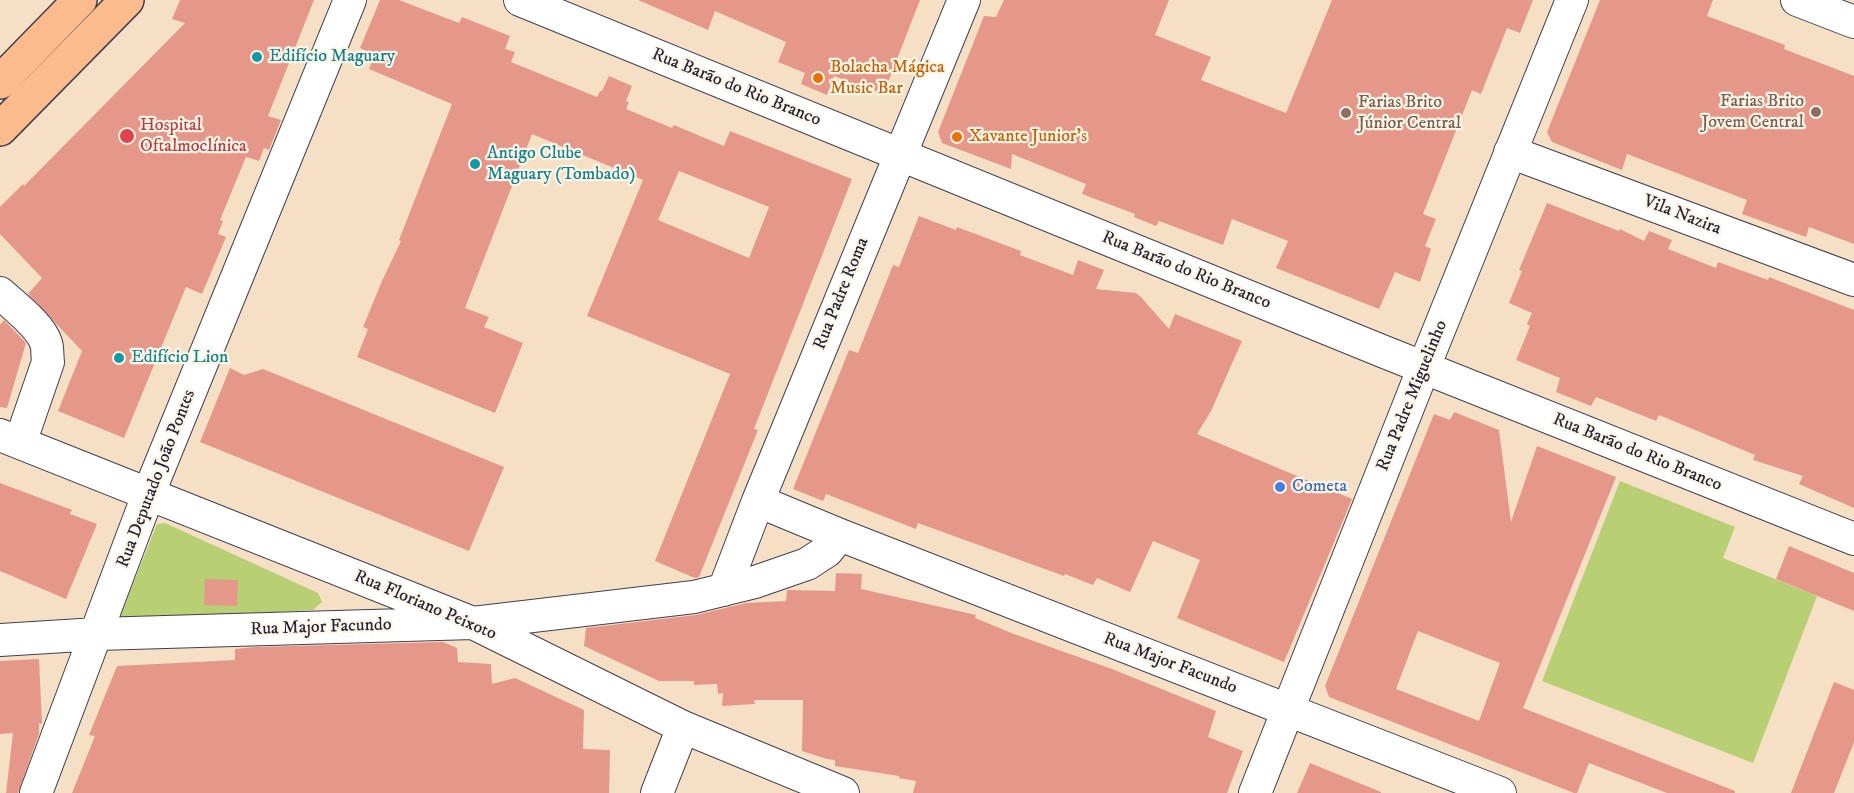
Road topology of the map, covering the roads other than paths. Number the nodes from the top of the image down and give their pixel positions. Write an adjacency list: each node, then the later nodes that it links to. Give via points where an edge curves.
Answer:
1 (80, 0): 9 (main road)
2 (127, 0): 10 (main road)
3 (350, 0): 17 (street, Rua Deputado João Pontes)
4 (520, 0): 12 (street, Rua Barão do Rio Branco)
5 (964, 0): 12 (street, Rua Padre Roma)
6 (1572, 0): 11 (street, Rua Padre Miguelinho)
7 (1797, 0): 8 (street)
8 (1854, 22)
9 (0, 82)
10 (0, 129)
11 (1510, 152): 13 (street, Vila Nazira); 15 (street, Rua Padre Miguelinho)
12 (899, 155): 15 (street, Rua Barão do Rio Branco); 18 (street, Rua Padre Roma)
13 (1854, 280)
14 (0, 293): 16 (street, via 40,332 46,342 48,362)
15 (1424, 367): 20 (street, Rua Barão do Rio Branco); 25 (street, Rua Padre Miguelinho)
16 (10, 439): 17 (street, Rua Floriano Peixoto)
17 (148, 495): 22 (street, Rua Floriano Peixoto); 23 (street, Rua Deputado João Pontes)
18 (758, 501): 19 (street, Rua Major Facundo); 21 (street, Rua Padre Roma)
19 (840, 535): 21 (street, Rua Major Facundo, via 827,551 807,564); 25 (street, Rua Major Facundo)
20 (1854, 539)
21 (724, 590): 22 (street, Rua Major Facundo, via 694,597)
22 (473, 623): 23 (street, Rua Major Facundo); 26 (street, Rua Floriano Peixoto)
23 (97, 634): 24 (street, Rua Major Facundo); 27 (street, Rua Deputado João Pontes)
24 (0, 640)
25 (1287, 710): 30 (street, Rua Padre Miguelinho); 31 (street, Rua Major Facundo)
26 (683, 727): 28 (street); 29 (street, Rua Floriano Peixoto)
27 (36, 793)
28 (657, 793)
29 (843, 793)
30 (1255, 793)
31 (1500, 793)

